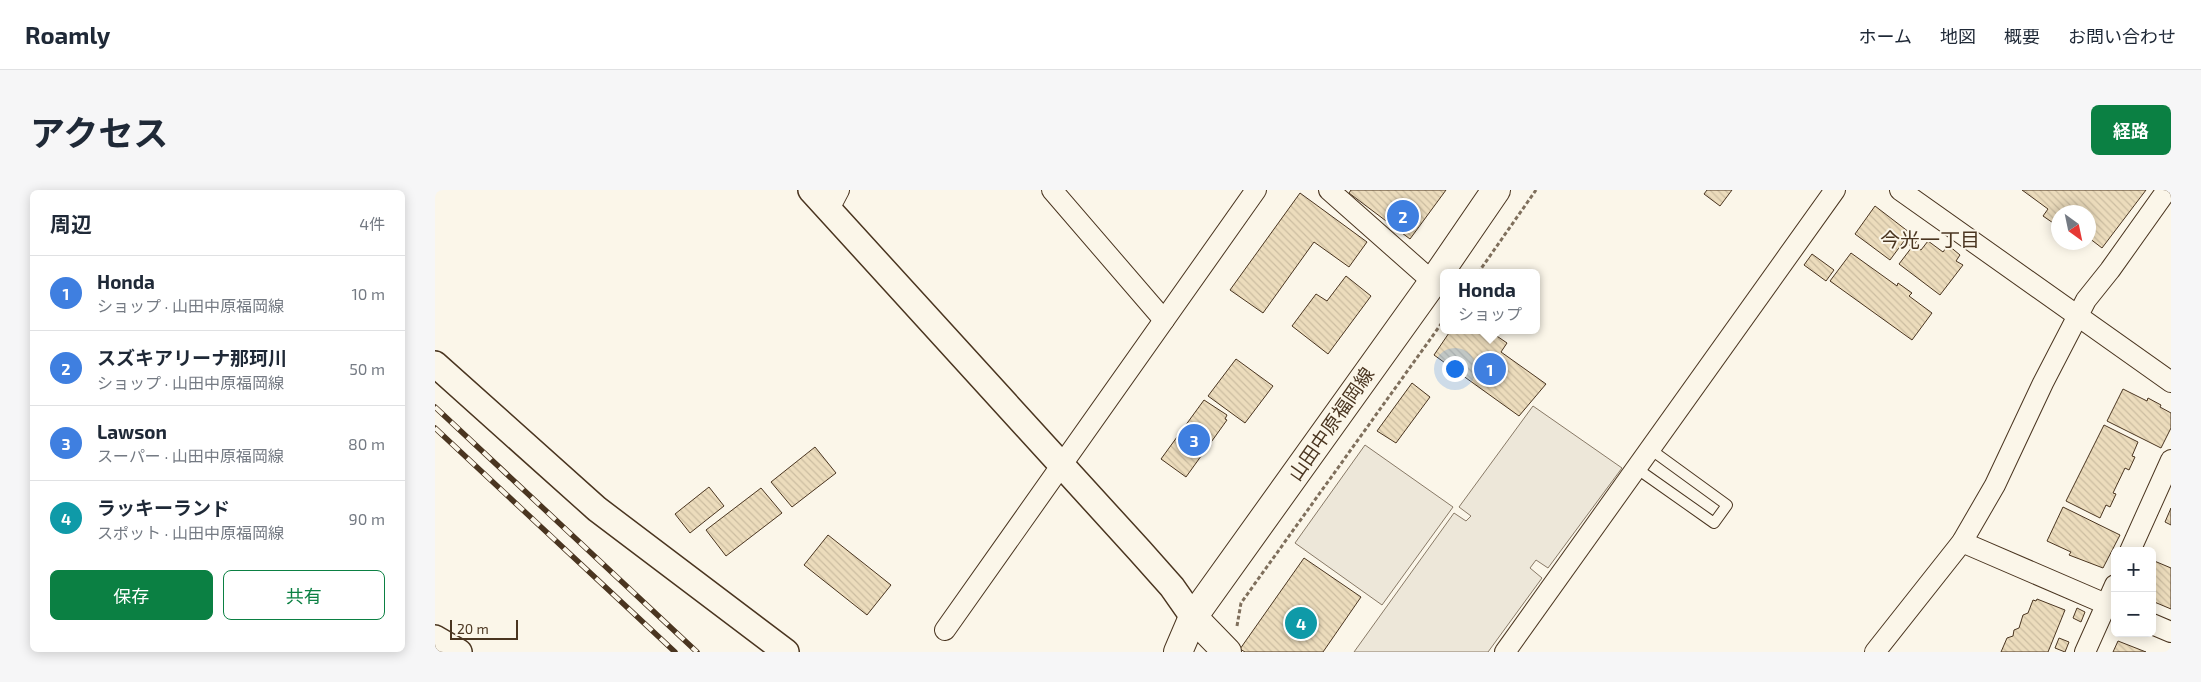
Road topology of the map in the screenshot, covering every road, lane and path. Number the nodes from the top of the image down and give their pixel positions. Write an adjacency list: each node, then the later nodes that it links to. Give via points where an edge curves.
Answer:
1 (811, 190): 10 (street)
2 (1052, 190): 16 (street)
3 (1256, 190): 16 (street)
4 (1329, 190): 14 (street)
5 (1495, 190): 11 (main road, 山田中原福岡線)
6 (1536, 190): 12 (path)
7 (1835, 190): 20 (street)
8 (1900, 190): 15 (street)
9 (2167, 190): 15 (street)
10 (834, 200): 22 (street)
11 (1442, 269)
12 (1481, 269)
13 (1440, 272): 14 (main road, 山田中原福岡線)
14 (1433, 282): 27 (main road, 山田中原福岡線)
15 (2077, 315): 19 (street); 24 (street, via 1995,485)
16 (1164, 320): 22 (street)
17 (1440, 326): 32 (path, via 1241,603)
18 (435, 364): 34 (street, via 597,509)
19 (2171, 382)
20 (1650, 449): 23 (street); 23 (lane, via 1727,505 1714,523)
21 (2171, 460): 25 (street)
22 (1062, 464): 27 (street, via 1172,587); 29 (street)
23 (1636, 468): 36 (street)
24 (1962, 542): 26 (street); 37 (street)
25 (2132, 547)
26 (2111, 606): 38 (street)
27 (1193, 617): 32 (main road); 35 (main road, 山田中原福岡線)
28 (2156, 626): 30 (street)
29 (945, 630)
30 (2171, 632)
31 (435, 638): 33 (street)
32 (1231, 643)
33 (459, 652)
34 (786, 652)
35 (1178, 652)
36 (1505, 652)
37 (1875, 652)
38 (2085, 652)

